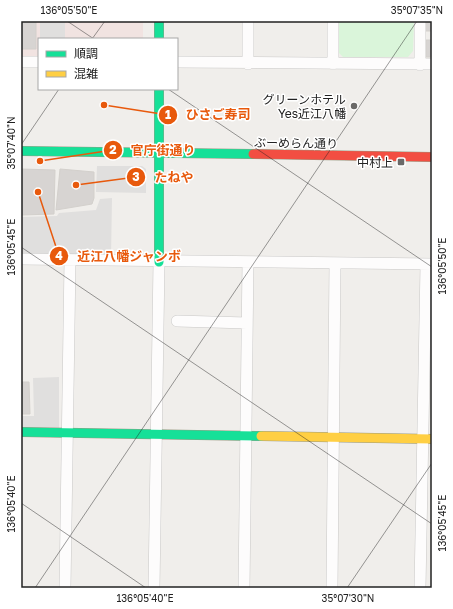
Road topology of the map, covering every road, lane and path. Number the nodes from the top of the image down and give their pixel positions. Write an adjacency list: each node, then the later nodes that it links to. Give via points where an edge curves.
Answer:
1 (159, 21): 5 (street)
2 (248, 21): 9 (street)
3 (333, 21): 10 (street)
4 (420, 21): 12 (street)
5 (159, 38)
6 (21, 62): 7 (street)
7 (38, 62)
8 (178, 62): 9 (street)
9 (248, 64): 10 (street)
10 (333, 64): 12 (street)
11 (432, 64): 12 (street)
12 (420, 65)
13 (159, 90): 15 (street)
14 (21, 152): 15 (street, ぶーめらん通り)
15 (159, 152): 16 (street, ぶーめらん通り); 19 (street)
16 (432, 157)
17 (21, 259): 18 (street)
18 (70, 261): 19 (street); 27 (street)
19 (159, 262): 20 (street); 28 (street)
20 (248, 262): 21 (street); 24 (street)
21 (335, 263): 22 (street); 30 (street)
22 (429, 264): 25 (street)
23 (177, 321): 24 (street)
24 (247, 323): 29 (street)
25 (428, 356): 31 (street)
26 (21, 432): 27 (street)
27 (67, 433): 28 (street); 32 (street)
28 (155, 434): 29 (street); 33 (street)
29 (246, 436): 30 (street); 34 (street)
30 (334, 437): 31 (street); 35 (street)
31 (427, 439): 36 (street)
32 (65, 588)
33 (154, 588)
34 (244, 588)
35 (332, 588)
36 (420, 588)

